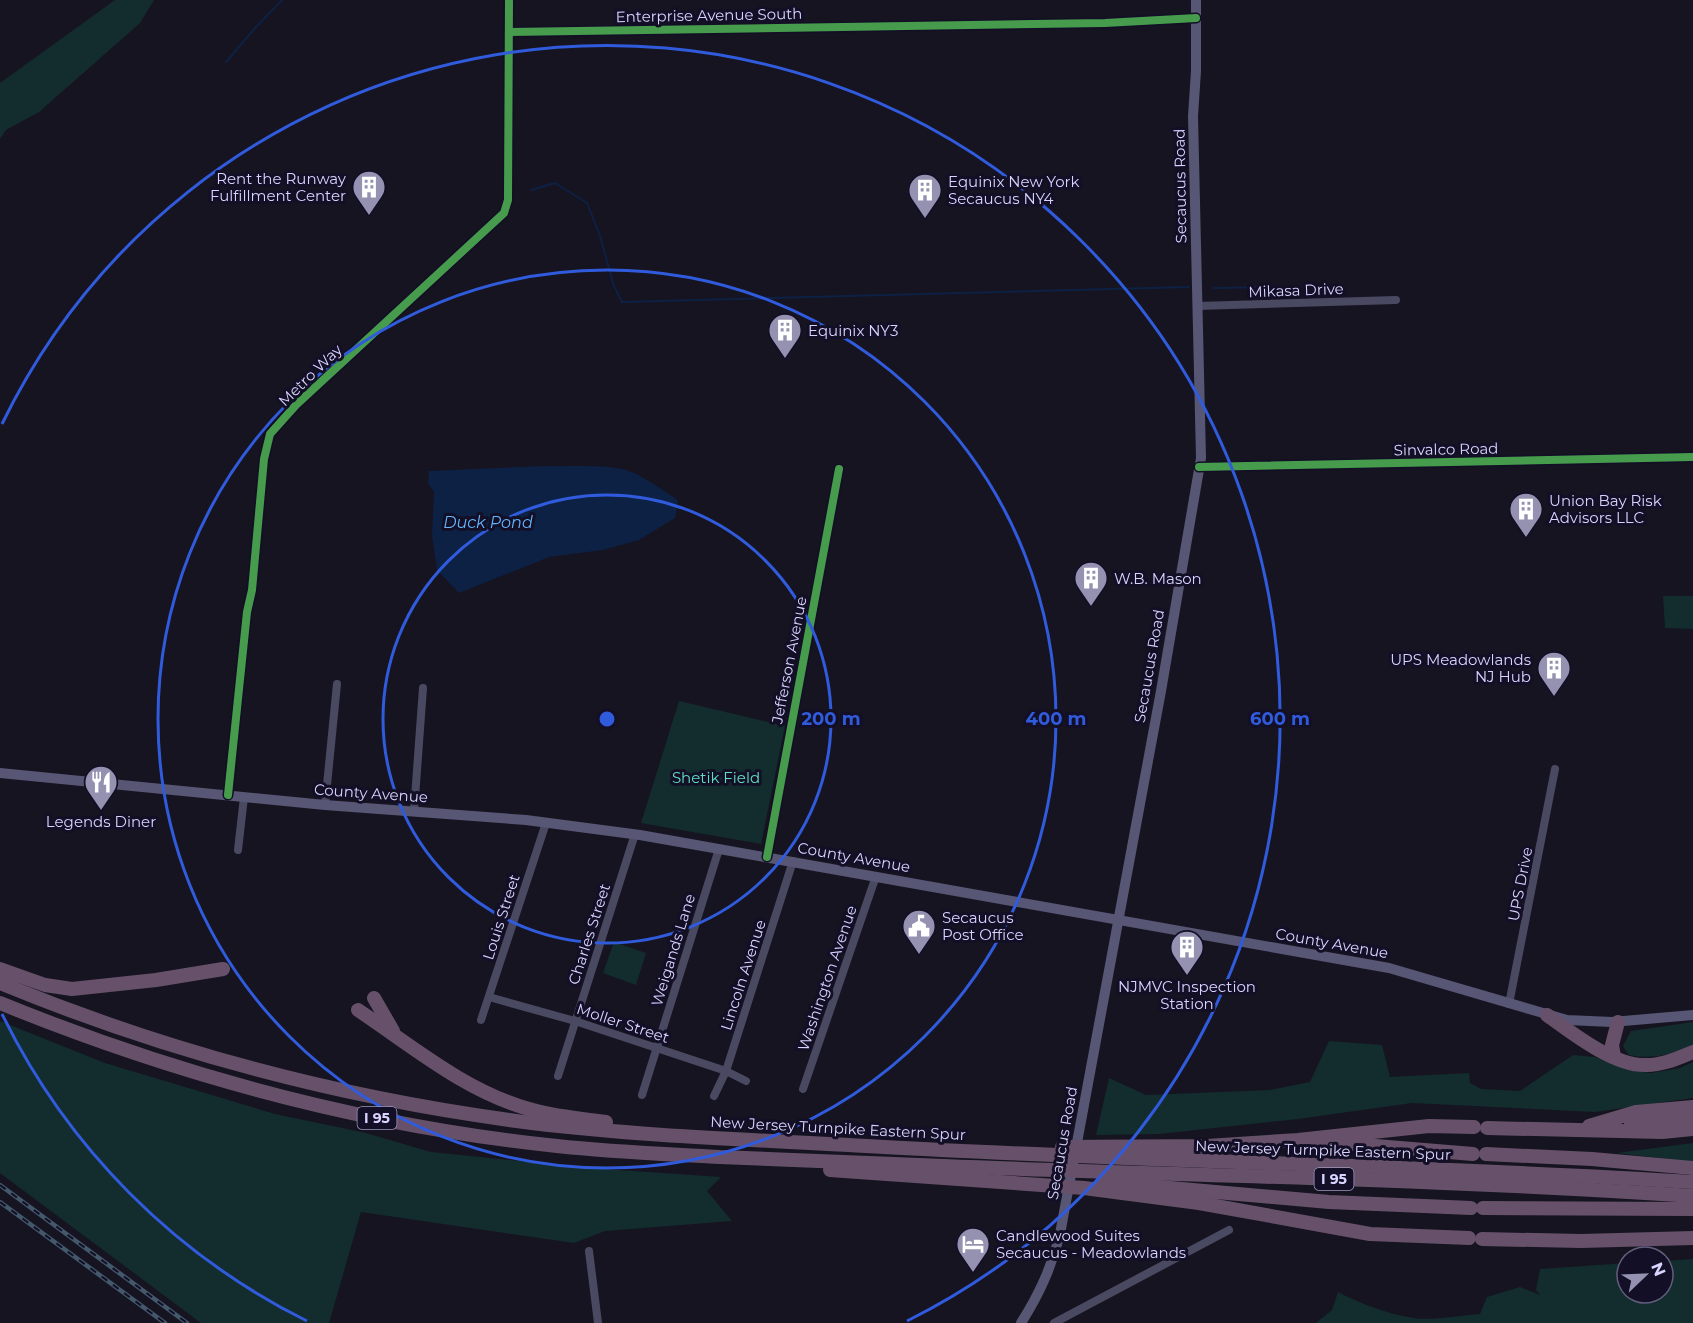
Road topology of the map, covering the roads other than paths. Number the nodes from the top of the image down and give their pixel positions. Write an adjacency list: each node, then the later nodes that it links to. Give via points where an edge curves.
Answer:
1 (509, 0): 4 (street, Metro Way)
2 (1196, 0): 3 (main road, Secaucus Road)
3 (1196, 18): 4 (street, Enterprise Avenue South, via 1094,24); 6 (main road, Secaucus Road, via 1193,116)
4 (509, 32): 14 (street, Metro Way, via 508,200 504,213 296,405 270,434 264,459)
5 (1396, 300): 6 (street, Mikasa Drive)
6 (1197, 306): 8 (main road, Secaucus Road)
7 (1693, 457): 8 (street, Sinvalco Road)
8 (1199, 467): 25 (main road, Secaucus Road)
9 (839, 469): 22 (street, Jefferson Avenue)
10 (338, 684): 16 (street)
11 (423, 688): 17 (street)
12 (1555, 769): 32 (street, UPS Drive)
13 (0, 773): 14 (main road, County Avenue)
14 (228, 795): 15 (main road, County Avenue)
15 (244, 797): 16 (main road, County Avenue); 21 (street)
16 (325, 805): 17 (main road, County Avenue)
17 (414, 811): 18 (main road, County Avenue)
18 (546, 823): 19 (main road, County Avenue); 29 (street, Louis Street)
19 (635, 834): 20 (main road, County Avenue); 37 (street, Charles Street)
20 (719, 849): 22 (main road, County Avenue); 40 (street, Weigands Lane)
21 (238, 850)
22 (767, 857): 23 (main road, County Avenue)
23 (793, 861): 24 (main road, County Avenue); 43 (street, Lincoln Avenue)
24 (876, 876): 25 (main road, County Avenue); 46 (street, Washington Avenue)
25 (1119, 921): 32 (main road, County Avenue, via 1388,968); 65 (main road, Secaucus Road, via 1065,1211 1050,1270)
26 (0, 969): 27 (highway, via 72,989)
27 (223, 969)
28 (0, 983): 53 (highway, New Jersey Turnpike Eastern Spur / I 95, via 166,1044 331,1089 526,1122)
29 (489, 997): 36 (street, Louis Street); 37 (street, Moller Street)
30 (374, 998): 39 (highway)
31 (0, 1003): 56 (highway, New Jersey Turnpike Eastern Spur / I 95, via 183,1069 375,1118 569,1148)
32 (1509, 1004): 34 (main road, County Avenue)
33 (358, 1010): 39 (highway)
34 (1547, 1015): 38 (main road, County Avenue, via 1578,1022); 42 (highway)
35 (1693, 1015): 38 (main road, County Avenue)
36 (481, 1020)
37 (575, 1021): 40 (street, Moller Street); 44 (street, Charles Street)
38 (1618, 1022): 42 (highway, via 1612,1045)
39 (396, 1035): 53 (highway, via 480,1090 514,1105)
40 (656, 1049): 43 (street, Moller Street); 47 (street, Weigands Lane)
41 (1693, 1052): 42 (highway, via 1650,1065)
42 (1614, 1057)
43 (726, 1071): 45 (street, Moller Street); 48 (street, Lincoln Avenue)
44 (558, 1076)
45 (746, 1081)
46 (803, 1089)
47 (642, 1095)
48 (714, 1096)
49 (1693, 1107): 52 (highway, via 1636,1112)
50 (1693, 1118): 52 (highway)
51 (1693, 1129): 52 (highway)
52 (1575, 1131): 54 (highway, via 1429,1126)
53 (673, 1135): 55 (highway, New Jersey Turnpike Eastern Spur / I 95)
54 (1298, 1140): 55 (highway, via 1182,1147 1064,1147); 58 (highway)
55 (1013, 1154): 59 (highway, New Jersey Turnpike Eastern Spur / I 95)
56 (769, 1159): 57 (highway, New Jersey Turnpike Eastern Spur / I 95); 63 (highway, via 825,1170 1048,1185 1166,1198 1370,1234 1562,1242)
57 (975, 1167): 60 (highway, New Jersey Turnpike Eastern Spur / I 95); 61 (highway, via 1019,1175 1329,1202)
58 (1693, 1168)
59 (1693, 1182)
60 (1693, 1196)
61 (1693, 1210)
62 (1230, 1230): 67 (street)
63 (1693, 1236)
64 (589, 1251): 66 (street)
65 (1024, 1322)
66 (598, 1323)
67 (1054, 1323)

